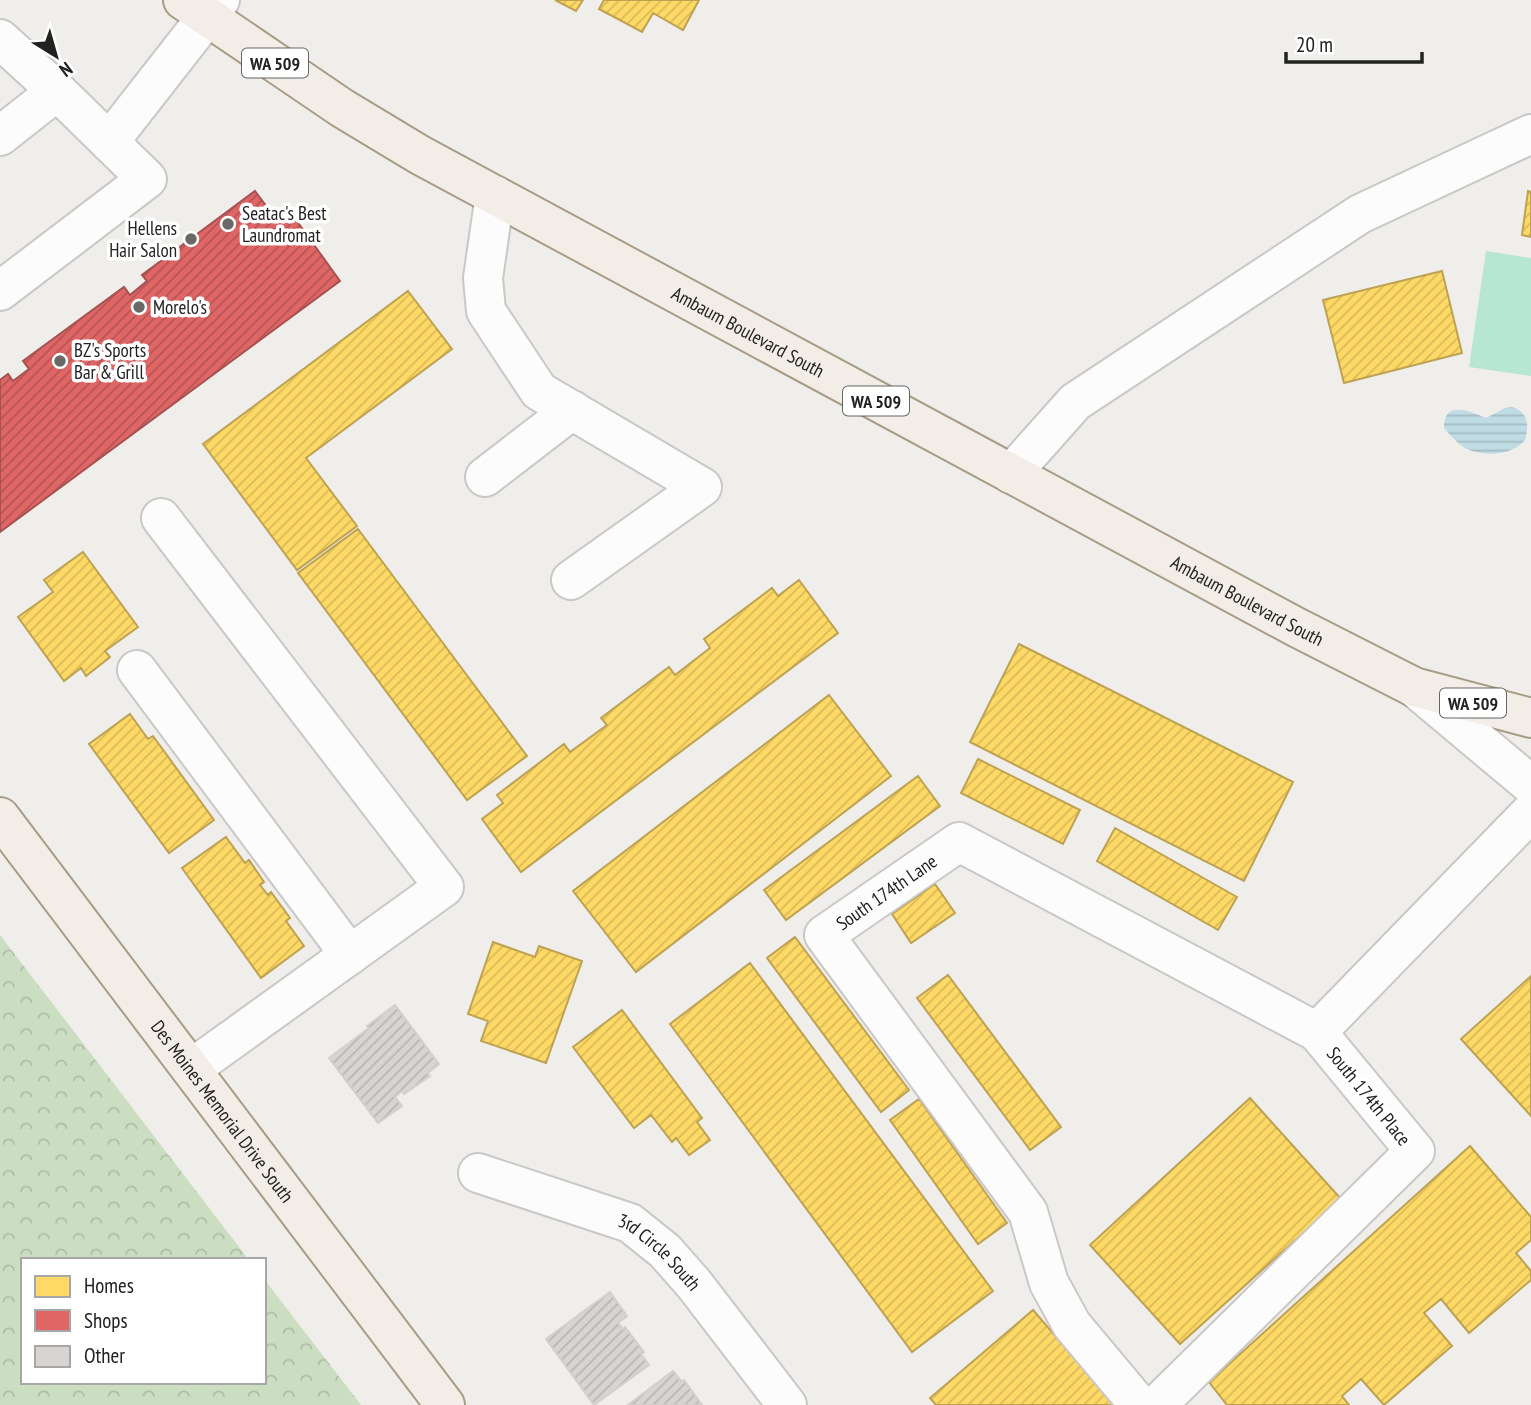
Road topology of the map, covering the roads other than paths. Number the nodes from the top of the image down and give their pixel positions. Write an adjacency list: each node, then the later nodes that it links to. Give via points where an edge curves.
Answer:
1 (204, 6): 6 (street); 7 (main road, Ambaum Boulevard South / WA 509, via 342,108)
2 (0, 39): 3 (street)
3 (57, 91): 5 (street); 6 (street)
4 (1531, 134): 10 (street, via 1360,214 1075,402)
5 (0, 136)
6 (109, 142): 8 (street, via 147,179)
7 (495, 195): 9 (street, via 483,278 486,311 539,391); 10 (main road, Ambaum Boulevard South / WA 509)
8 (0, 291)
9 (572, 410): 11 (street); 13 (street, via 702,487)
10 (1011, 474): 15 (main road, Ambaum Boulevard South / WA 509)
11 (485, 477)
12 (161, 518): 20 (street, via 444,887)
13 (571, 580)
14 (137, 670): 20 (street)
15 (1414, 687): 16 (main road, WA 509); 17 (street, Ambaum Boulevard South)
16 (1531, 718)
17 (1531, 785)
18 (1531, 812): 21 (street, South 174th Place)
19 (0, 817): 22 (main road, Des Moines Memorial Drive South)
20 (350, 955): 22 (street)
21 (1317, 1032): 26 (street, South 174th Lane, via 958,842 824,935 1028,1212 1049,1283 1072,1325); 27 (street, South 174th Place, via 1415,1151)
22 (191, 1069): 24 (main road, Des Moines Memorial Drive South)
23 (478, 1173): 25 (street, 3rd Circle South, via 630,1223 694,1284)
24 (445, 1405)
25 (787, 1405)
26 (1139, 1405)
27 (1157, 1405)

